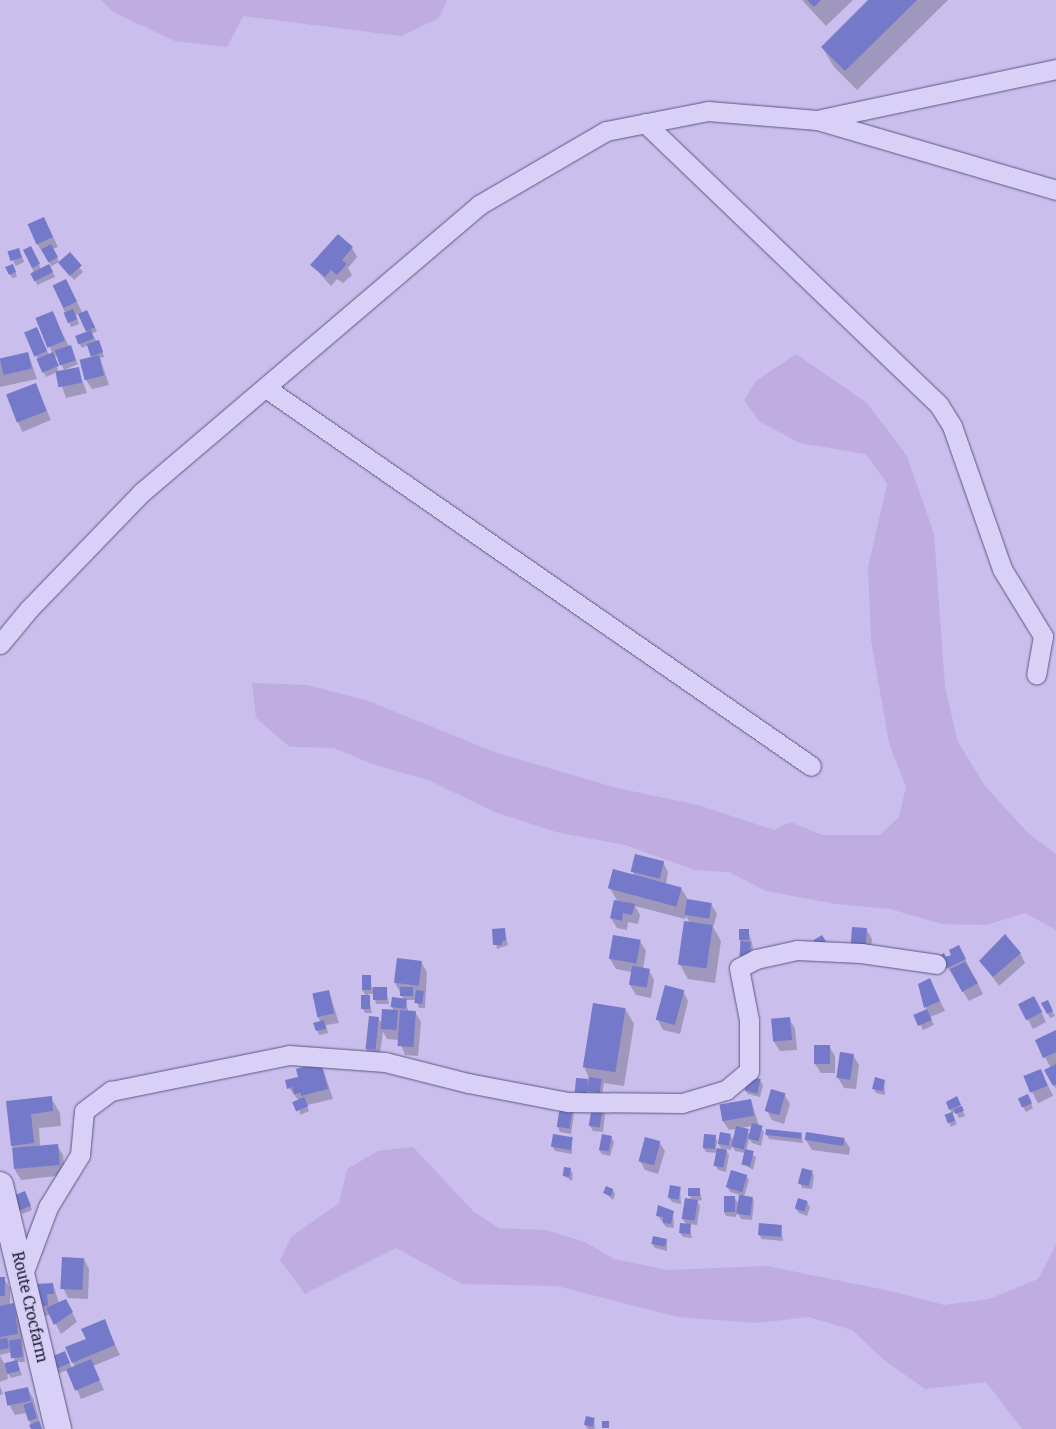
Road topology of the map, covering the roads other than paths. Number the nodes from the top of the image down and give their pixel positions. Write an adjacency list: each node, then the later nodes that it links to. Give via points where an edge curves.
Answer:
1 (1056, 69): 2 (street)
2 (817, 120): 3 (street, via 708,111); 4 (street)
3 (645, 123): 5 (street, via 606,131 479,205); 7 (street, via 939,404 952,426 1002,569 1043,636)
4 (1056, 190)
5 (266, 388): 6 (street, via 142,492 29,609); 8 (street)
6 (0, 644)
7 (1036, 674)
8 (811, 766)
9 (936, 964): 11 (street, via 861,953 797,950 756,960 739,968 749,1020 748,1071 726,1090 682,1103 568,1102 468,1083 385,1062 289,1055 111,1091 84,1111 80,1155 48,1207)
10 (0, 1185): 11 (street, Route Crocfarm)
11 (23, 1274): 12 (street, Route Crocfarm)
12 (58, 1429)

